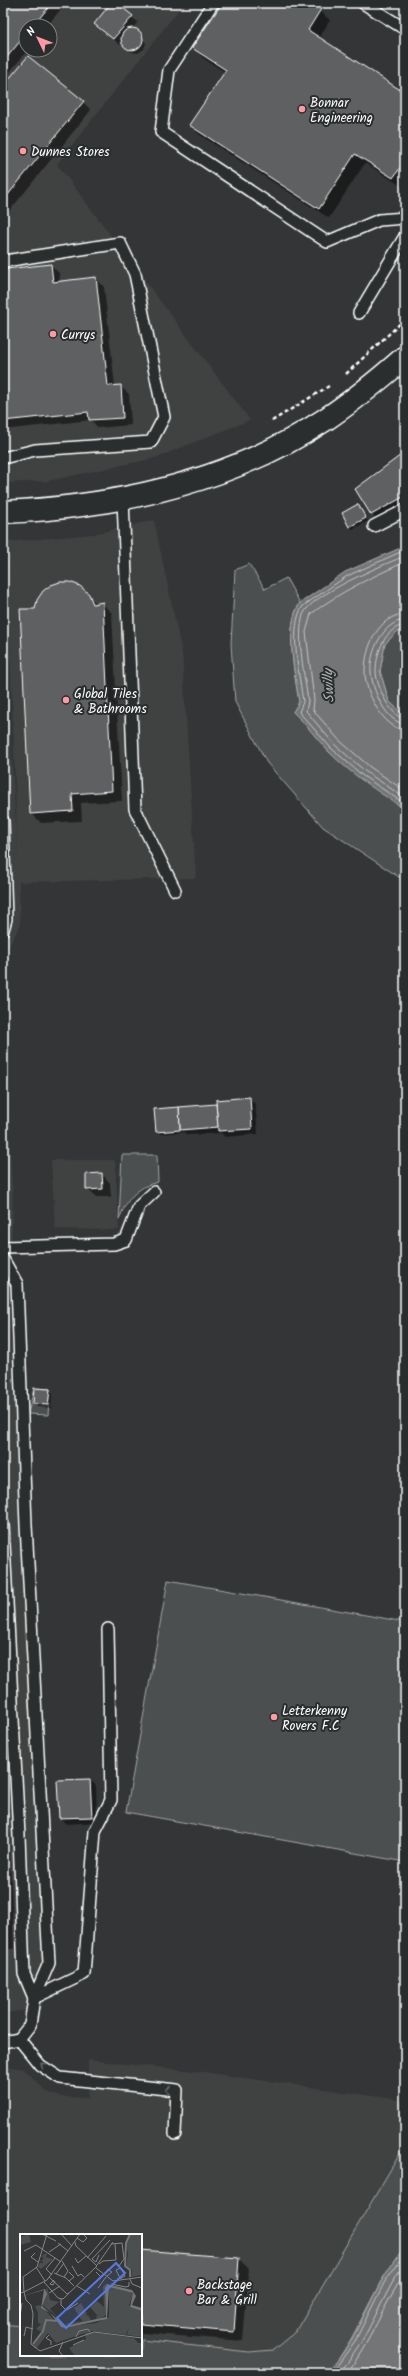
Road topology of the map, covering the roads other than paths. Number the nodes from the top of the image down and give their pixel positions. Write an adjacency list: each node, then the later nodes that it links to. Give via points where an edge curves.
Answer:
1 (213, 3): 4 (lane, via 168,70 161,132 327,242 379,220)
2 (363, 3): 3 (lane)
3 (405, 29)
4 (405, 218)
5 (405, 236): 7 (lane)
6 (3, 264): 9 (lane, via 120,243 135,274 164,417 151,442 34,450)
7 (359, 313)
8 (405, 357): 10 (main road, via 326,419 260,455 186,484)
9 (3, 458)
10 (122, 499): 12 (main road, via 52,510); 15 (lane, via 135,809)
11 (405, 510): 13 (lane)
12 (3, 512)
13 (374, 526)
14 (3, 820): 16 (lane, via 6,919)
15 (175, 890)
16 (3, 930)
17 (154, 1192): 18 (lane, via 139,1206 126,1240 114,1244)
18 (3, 1247)
19 (3, 1259): 22 (lane, via 17,1284 26,1518 49,1963)
20 (3, 1524): 22 (lane, via 24,1974)
21 (108, 1629): 22 (lane, via 111,1800 95,1831 84,1974)
22 (34, 1998): 23 (lane, via 30,2025)
23 (19, 2039): 24 (lane); 25 (lane, one-way to 23, via 177,2090 60,2078 40,2065)
24 (3, 2042)
25 (174, 2134)

